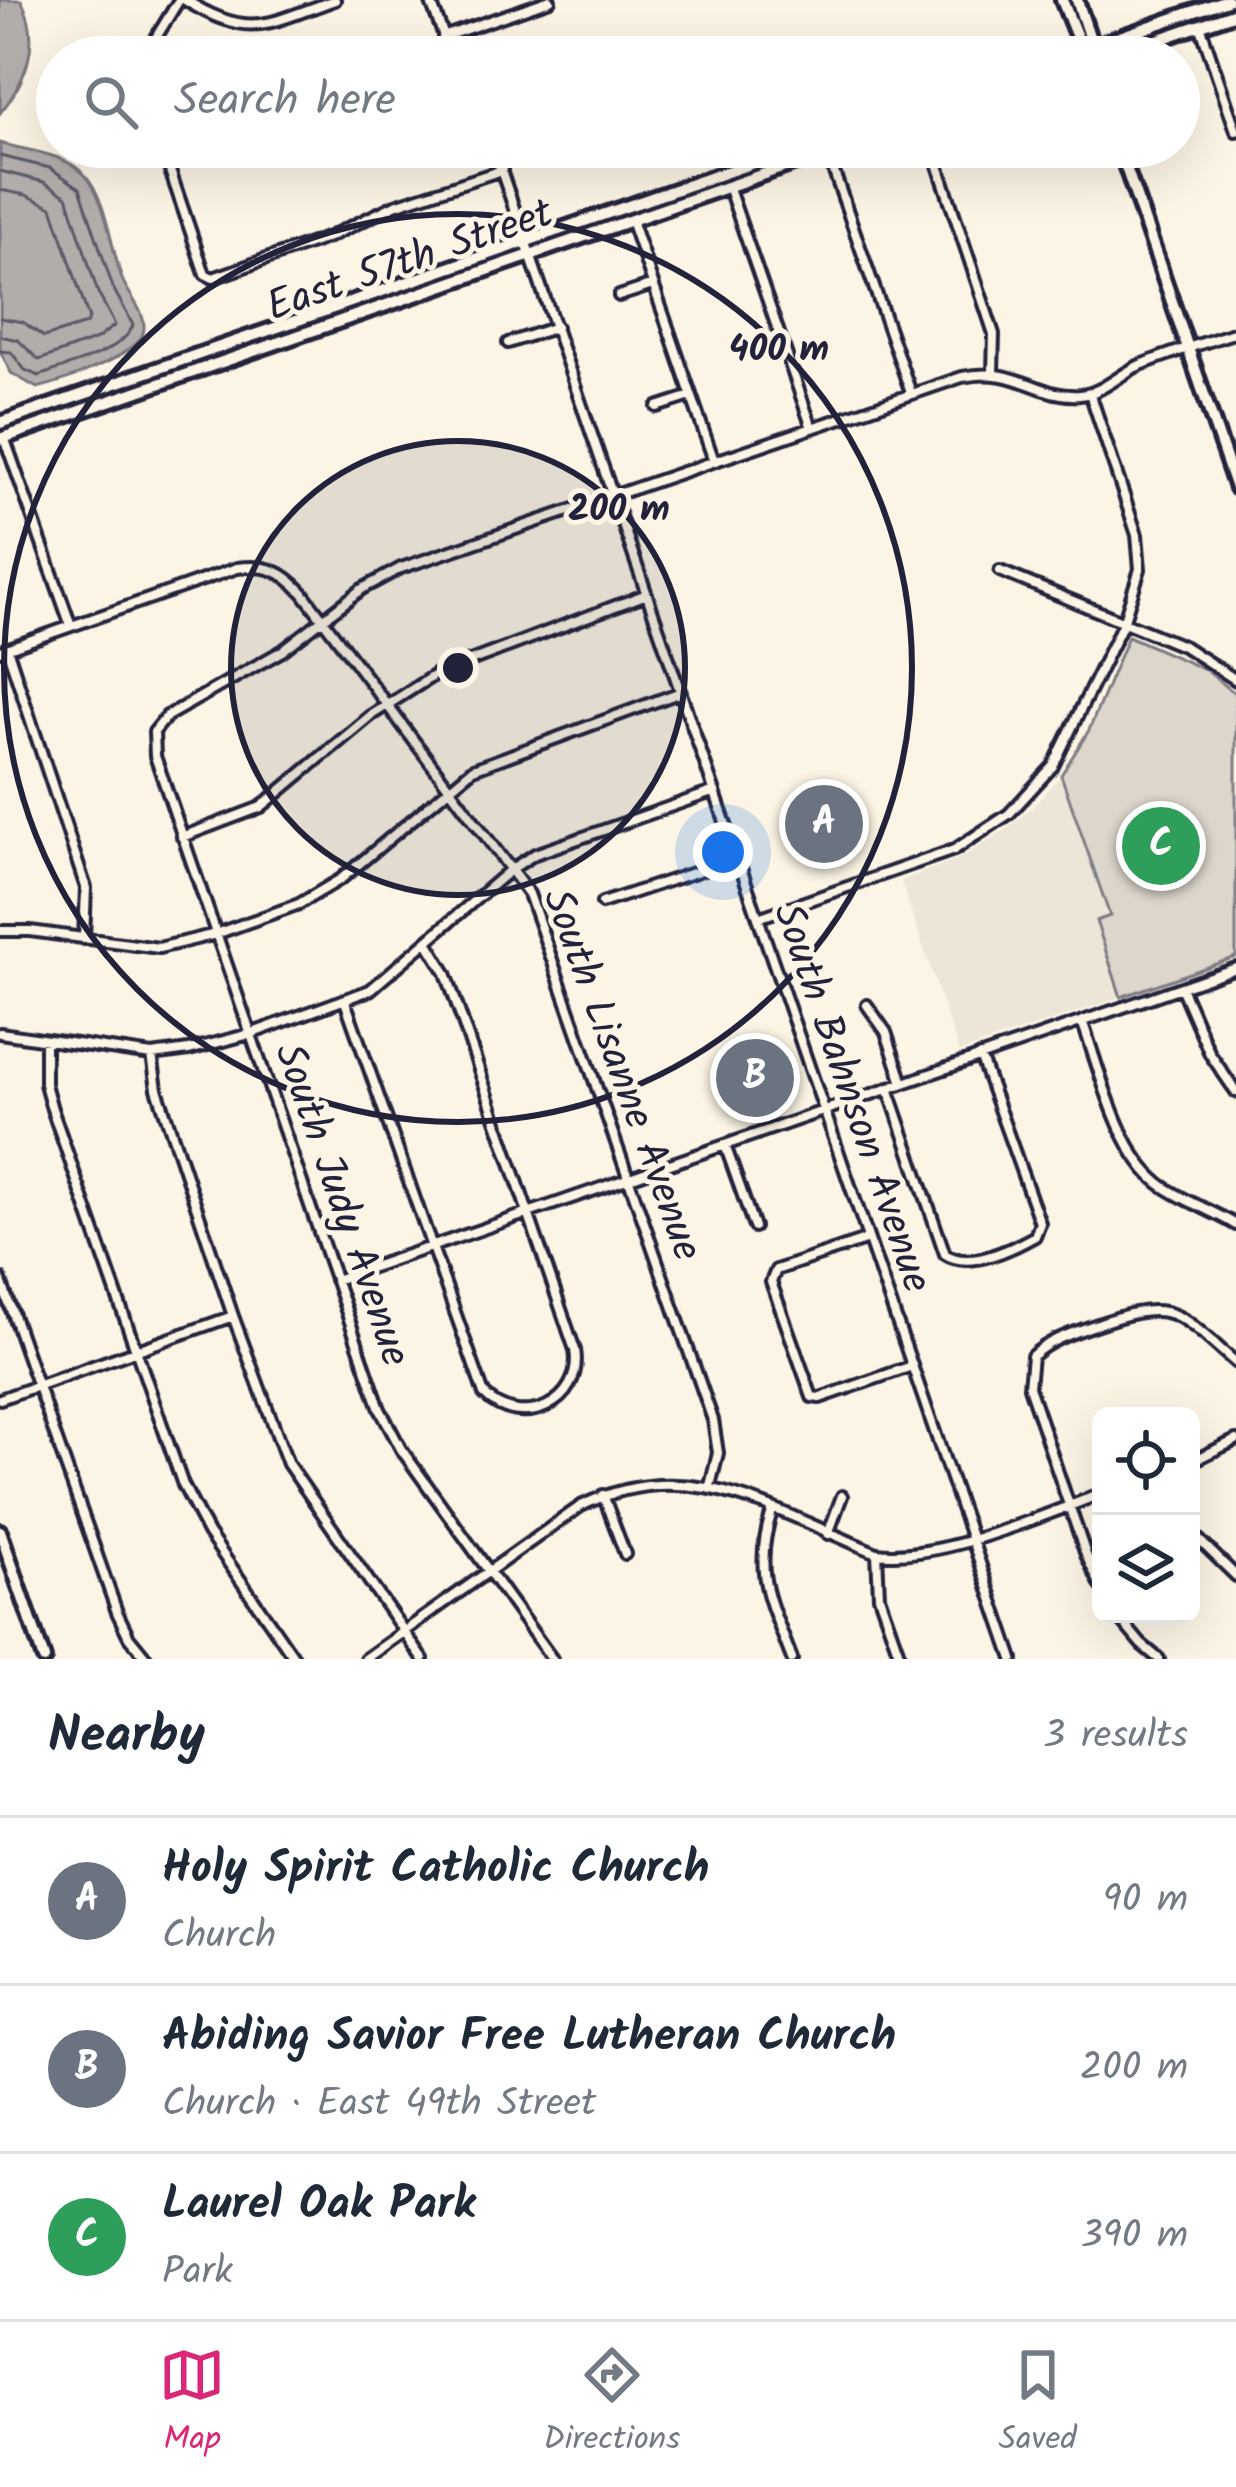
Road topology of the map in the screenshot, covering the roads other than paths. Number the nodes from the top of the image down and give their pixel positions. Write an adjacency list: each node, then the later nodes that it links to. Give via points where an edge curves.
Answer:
1 (182, 0): 8 (street, via 225,23 266,24); 11 (street)
2 (335, 0): 8 (street)
3 (430, 0): 12 (street)
4 (550, 0): 13 (street)
5 (1062, 0): 14 (main road)
6 (1077, 0): 15 (main road)
7 (1227, 0): 16 (main road)
8 (319, 3)
9 (1236, 14): 10 (main road)
10 (1200, 26): 17 (main road); 18 (street)
11 (158, 36)
12 (443, 36)
13 (446, 36)
14 (1079, 36)
15 (1084, 36)
16 (1132, 36)
17 (1170, 36)
18 (1236, 130)
19 (169, 168): 25 (street, via 209,278)
20 (742, 168): 28 (main road, East 57th Street)
21 (780, 168): 26 (main road, East 57th Street)
22 (833, 168): 36 (street)
23 (939, 168): 35 (street, via 994,334)
24 (1126, 168): 34 (main road)
25 (502, 170): 28 (street, South Bahnson Avenue)
26 (728, 186): 27 (main road, East 57th Street); 41 (street)
27 (631, 220): 28 (main road, East 57th Street); 29 (street)
28 (529, 247): 31 (street, South Bahnson Avenue); 40 (main road, East 57th Street); 42 (main road, East 57th Street)
29 (653, 285): 30 (street); 38 (street)
30 (619, 296)
31 (556, 327): 33 (street); 45 (street, South Bahnson Avenue)
32 (1236, 332): 34 (street)
33 (508, 344)
34 (1189, 348): 37 (street); 44 (main road)
35 (993, 372): 36 (street); 37 (street, via 1059,394)
36 (911, 393): 41 (street)
37 (1090, 393): 49 (street, via 1138,544 1139,576)
38 (692, 396): 39 (street); 43 (street)
39 (657, 407)
40 (0, 423)
41 (812, 428): 43 (street)
42 (2, 438): 50 (street)
43 (714, 461): 45 (street)
44 (1236, 488)
45 (614, 496): 47 (street, South Bahnson Avenue); 48 (street, via 401,568)
46 (1000, 571): 49 (street)
47 (647, 594): 53 (street, South Bahnson Avenue); 54 (street, via 468,659)
48 (322, 620): 50 (street, South Lisanne Avenue, via 287,575 257,565); 54 (street, South Lisanne Avenue); 57 (street, South Judy Avenue, via 167,716 154,732)
49 (1124, 623): 52 (street, via 1185,647); 61 (street, via 1065,746 1009,814 954,850)
50 (71, 626): 51 (street, South Lisanne Avenue)
51 (4, 650): 64 (street, via 86,888)
52 (1236, 680)
53 (681, 692): 55 (street, via 499,757); 56 (street, South Bahnson Avenue)
54 (386, 704): 55 (street, South Lisanne Avenue); 57 (street, via 261,807)
55 (448, 787): 59 (street, South Lisanne Avenue); 63 (street, via 319,893)
56 (715, 791): 58 (street, South Bahnson Avenue); 59 (street, via 550,848)
57 (182, 837): 63 (street, South Judy Avenue)
58 (738, 858): 60 (street); 61 (street, South Bahnson Avenue)
59 (510, 870): 65 (street); 81 (street, South Lisanne Avenue, via 534,904)
60 (602, 903)
61 (758, 918): 79 (street, South Bahnson Avenue)
62 (0, 931): 64 (street)
63 (216, 934): 64 (street, via 159,948); 72 (street, South Judy Avenue)
64 (84, 938)
65 (428, 943): 68 (street, via 370,991); 82 (street, via 446,973)
66 (1236, 968): 67 (street)
67 (1181, 987): 70 (street); 78 (street)
68 (345, 1001): 72 (street); 86 (street)
69 (867, 1005): 76 (street)
70 (1082, 1021): 75 (street); 83 (street, via 1132,1150 1159,1184)
71 (0, 1033): 73 (street)
72 (250, 1034): 74 (street); 88 (street, South Judy Avenue)
73 (45, 1041): 74 (street); 90 (street, via 52,1109)
74 (152, 1055): 89 (street)
75 (980, 1056): 76 (street); 77 (street, via 1040,1223 1035,1236 995,1252 968,1261 945,1254)
76 (903, 1083): 77 (street)
77 (888, 1088): 79 (street)
78 (1236, 1092)
79 (824, 1110): 80 (street); 85 (street, South Bahnson Avenue)
80 (724, 1145): 81 (street); 84 (street)
81 (629, 1177): 82 (street); 97 (street, South Lisanne Avenue, via 718,1438)
82 (527, 1214): 86 (street); 86 (street, via 578,1365 567,1392 542,1407 512,1411 484,1394)
83 (1236, 1226)
84 (754, 1227)
85 (868, 1239): 92 (street, South Bahnson Avenue); 92 (street, via 776,1270 771,1282 812,1397)
86 (433, 1246): 88 (street)
87 (0, 1278): 93 (street)
88 (334, 1280): 110 (street, South Judy Avenue, via 391,1433)
89 (233, 1316): 90 (street); 113 (street, via 288,1464)
90 (138, 1349): 93 (street); 116 (street, via 196,1513)
91 (1236, 1363): 101 (street, via 1186,1319 1153,1308 1047,1343 1032,1356 1029,1387)
92 (912, 1366): 105 (street, South Bahnson Avenue)
93 (36, 1385): 94 (street); 115 (street, via 117,1612)
94 (0, 1399)
95 (1236, 1440): 96 (street)
96 (1200, 1458)
97 (710, 1486): 98 (street, via 668,1483); 102 (street)
98 (603, 1496): 108 (street); 110 (street)
99 (842, 1496): 104 (street)
100 (1092, 1497): 101 (street)
101 (1070, 1505): 105 (street); 109 (street)
102 (772, 1510): 104 (street); 120 (street, via 762,1571)
103 (0, 1531): 114 (main road)
104 (829, 1534): 107 (street)
105 (971, 1538): 107 (street, via 909,1555); 122 (street, South Bahnson Avenue)
106 (1200, 1541): 111 (street)
107 (877, 1553): 121 (street, via 877,1586)
108 (625, 1554)
109 (1092, 1562)
110 (489, 1572): 113 (street); 119 (street, South Judy Avenue)
111 (1236, 1576)
112 (1124, 1623): 123 (street)
113 (403, 1632): 117 (street); 118 (street)
114 (44, 1659)
115 (147, 1659)
116 (295, 1659)
117 (365, 1659)
118 (423, 1659)
119 (552, 1659)
120 (791, 1659)
121 (901, 1659)
122 (1013, 1659)
123 (1159, 1659)

